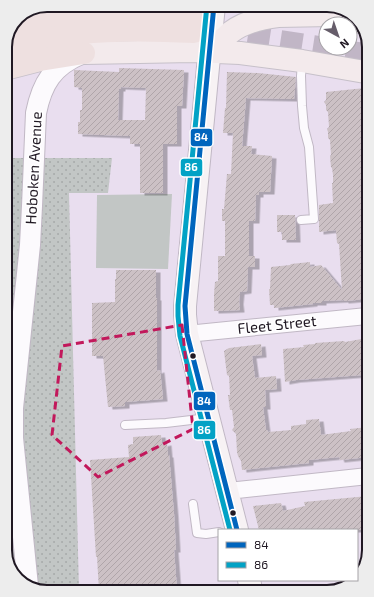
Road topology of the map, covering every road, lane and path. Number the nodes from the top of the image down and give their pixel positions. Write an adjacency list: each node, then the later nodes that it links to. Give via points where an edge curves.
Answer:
1 (213, 12): 6 (main road)
2 (310, 12): 4 (main road)
3 (318, 16): 6 (main road, via 278,16 244,24)
4 (331, 16)
5 (194, 24): 7 (highway, via 56,37)
6 (210, 51): 8 (main road); 10 (main road); 14 (main road, via 185,306)
7 (12, 52)
8 (84, 52): 9 (highway, via 40,60); 22 (street, Hoboken Avenue, via 61,66 48,78 36,113 31,232 13,408 13,438)
9 (12, 53)
10 (302, 62): 11 (main road); 12 (lane, via 302,106 309,147 314,219)
11 (362, 72)
12 (301, 220)
13 (362, 316): 14 (street, Fleet Street)
14 (187, 334): 15 (main road)
15 (209, 418): 16 (lane); 18 (main road)
16 (125, 426)
17 (362, 477): 18 (street)
18 (228, 491): 20 (main road)
19 (193, 504): 21 (lane, via 197,533)
20 (230, 529)
21 (218, 532)
22 (27, 578)

